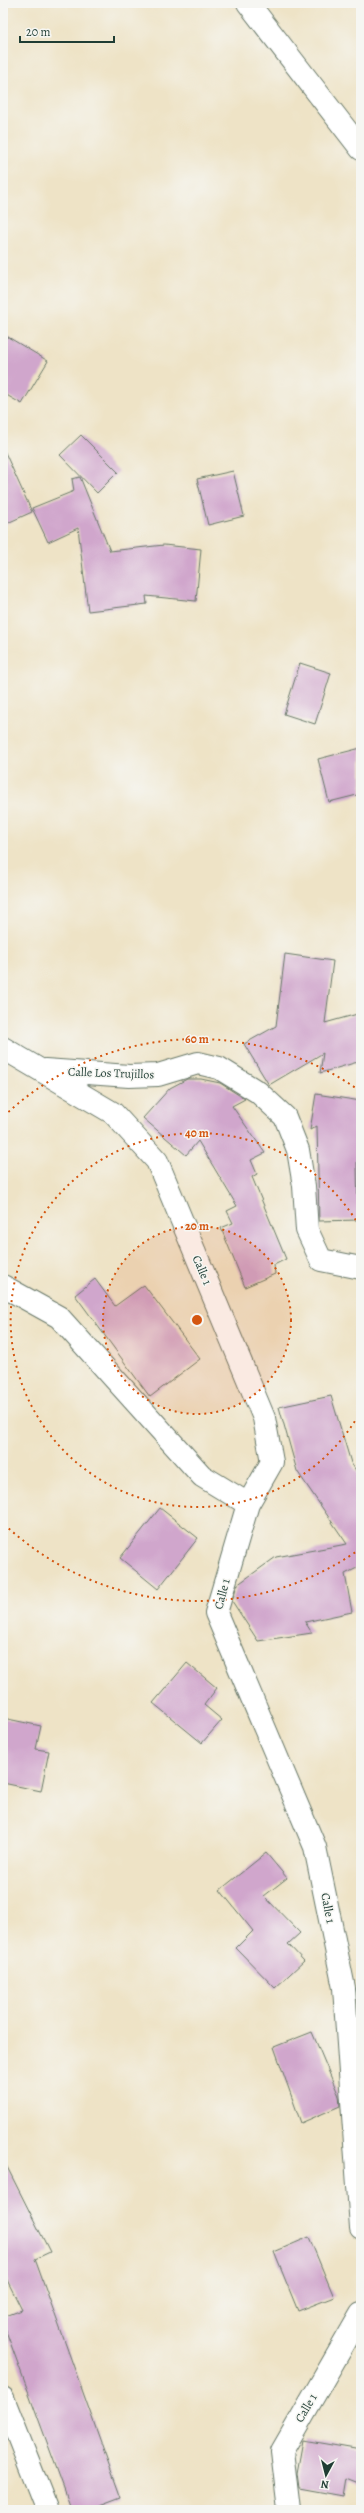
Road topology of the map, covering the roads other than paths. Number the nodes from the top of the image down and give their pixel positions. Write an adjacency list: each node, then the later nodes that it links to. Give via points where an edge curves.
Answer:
1 (248, 3): 2 (street)
2 (361, 149)
3 (3, 1048): 4 (street, Calle 1)
4 (40, 1070): 5 (street, Calle Los Trujillos, via 128,1076 158,1075 198,1063 219,1068 258,1092 285,1117 298,1150 308,1230 321,1260); 7 (street, Calle 1, via 114,1113 157,1161 264,1418 272,1462)
5 (361, 1268)
6 (3, 1286): 7 (street, via 59,1317 202,1476)
7 (248, 1504): 8 (street, Calle 1, via 216,1613 315,1847 344,1988)
8 (361, 2228)
9 (361, 2314): 12 (street, Calle 1, via 282,2451)
10 (3, 2398): 11 (street)
11 (47, 2510)
12 (289, 2510)

